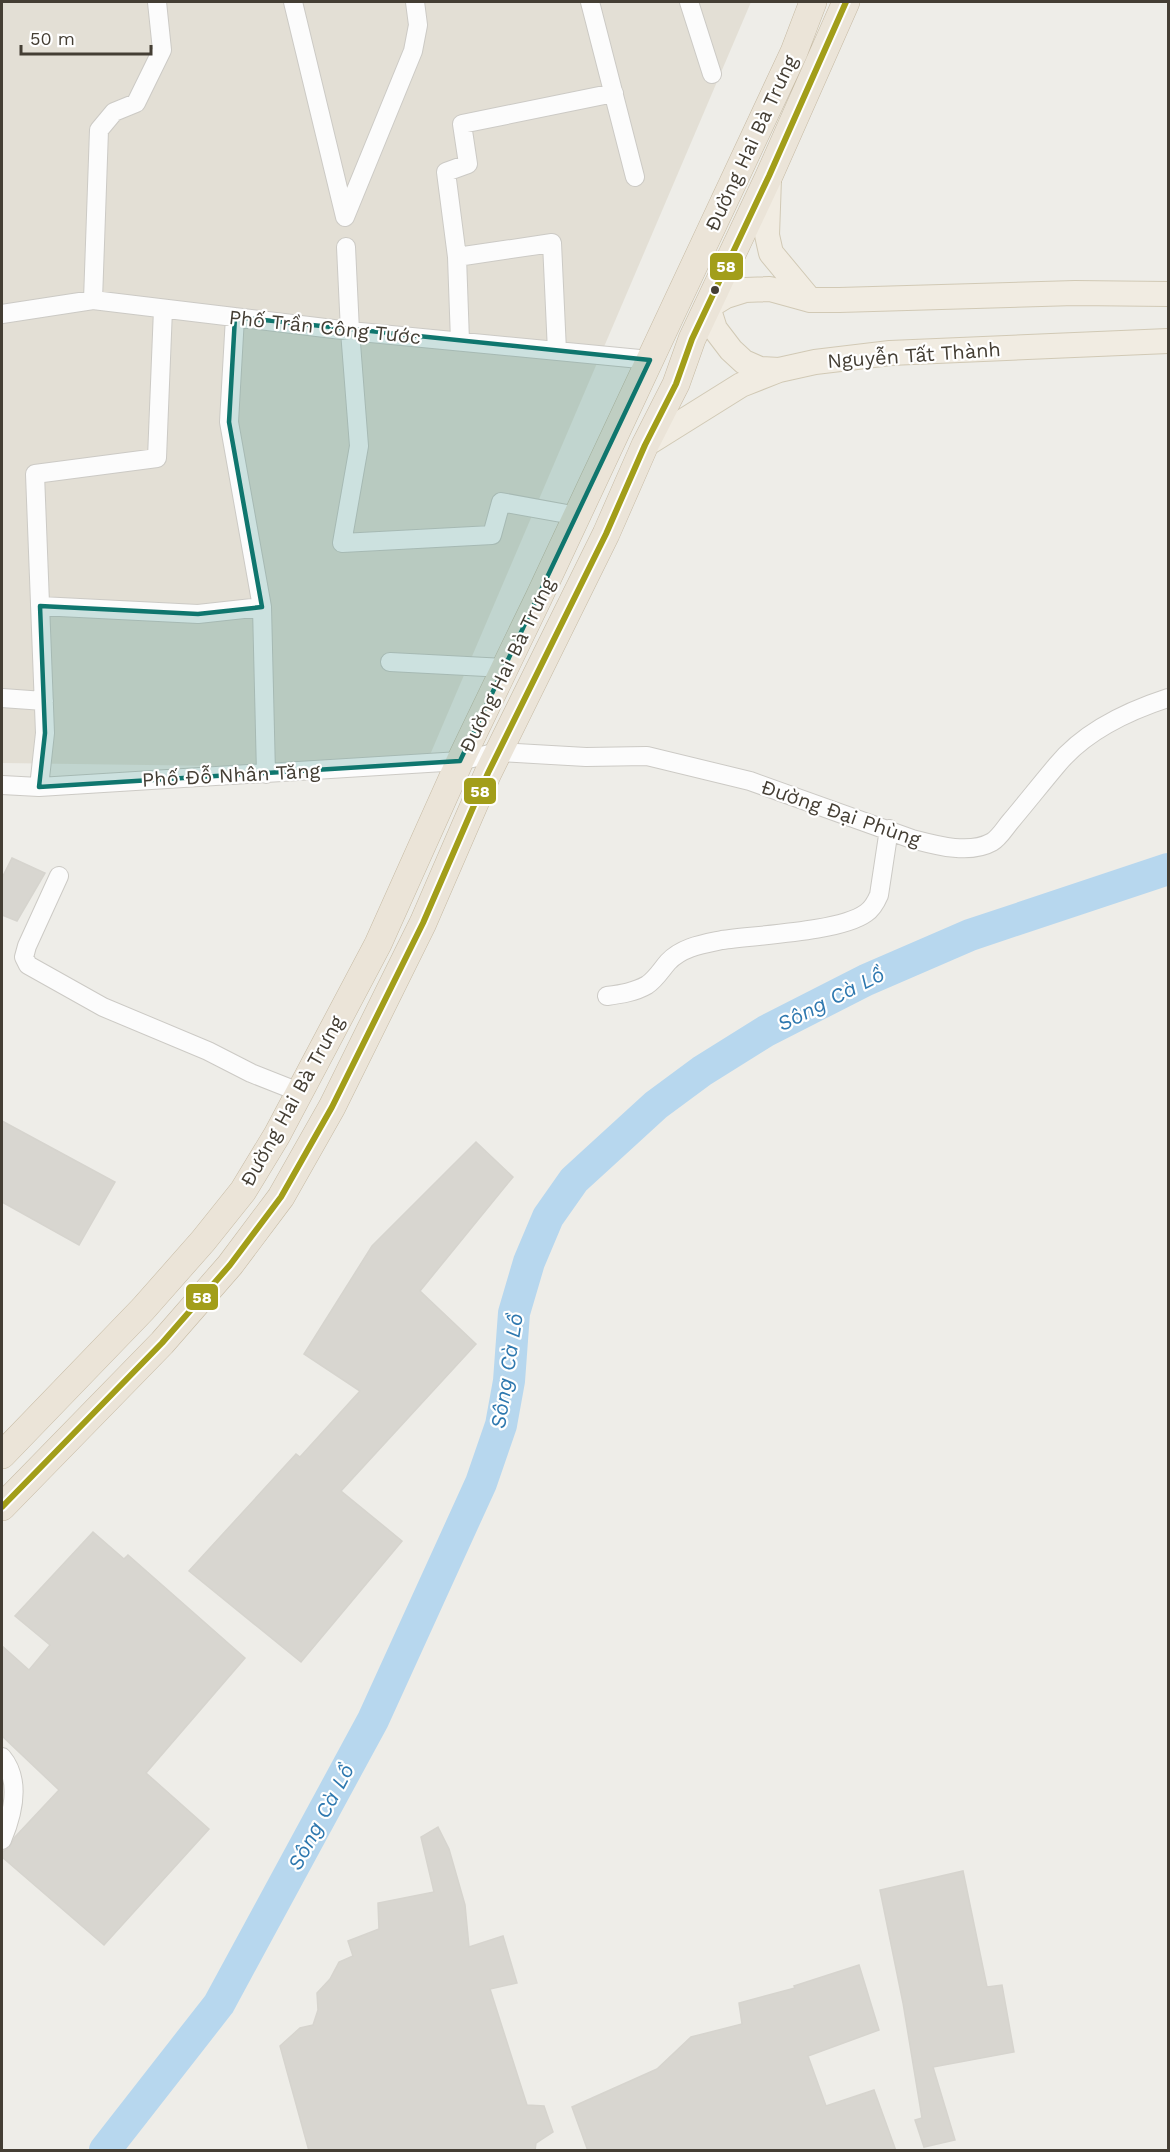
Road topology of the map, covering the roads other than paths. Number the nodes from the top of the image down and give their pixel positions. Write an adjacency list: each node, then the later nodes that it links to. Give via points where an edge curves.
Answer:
1 (157, 2): 15 (street, via 162,50 136,103 114,112 99,130)
2 (293, 2): 3 (street, via 345,217 413,51 418,25)
3 (415, 2)
4 (590, 2): 9 (street)
5 (689, 2): 8 (street)
6 (813, 2): 25 (highway, Đường Hai Bà Trưng, via 794,52)
7 (846, 2): 10 (highway, Đường Hai Bà Trưng)
8 (712, 74)
9 (614, 93): 11 (street); 13 (street, via 462,124 468,164 446,172)
10 (770, 176): 16 (main road, via 767,235 771,253); 17 (highway, Đường Hai Bà Trưng)
11 (635, 177)
12 (346, 247): 21 (street)
13 (457, 256): 23 (street); 24 (street, via 552,243)
14 (1168, 294): 16 (main road)
15 (93, 300): 18 (street, Phố Trần Công Tước); 19 (street, Phố Trần Công Tước)
16 (810, 300): 17 (main road, via 770,289 744,290)
17 (708, 307): 26 (main road, via 715,329 744,362 760,369); 27 (highway, Đường Hai Bà Trưng)
18 (163, 309): 20 (street, Phố Trần Công Tước); 29 (street, via 157,458 35,474)
19 (2, 314)
20 (235, 317): 21 (street, Phố Trần Công Tước); 30 (street, via 229,422)
21 (350, 331): 23 (street, Phố Trần Công Tước); 28 (street, via 359,446 342,543 492,534 501,502)
22 (1168, 340): 26 (main road, Nguyễn Tất Thành, via 851,356)
23 (460, 341): 24 (street, Phố Trần Công Tước)
24 (557, 351): 25 (street, Phố Trần Công Tước)
25 (650, 360): 28 (highway, Đường Hai Bà Trưng)
26 (779, 370): 27 (main road, Nguyễn Tất Thành, via 741,385)
27 (645, 445): 36 (highway, Đường Hai Bà Trưng, via 606,534)
28 (578, 516): 32 (highway, Đường Hai Bà Trưng)
29 (40, 606): 30 (street, via 198,614); 35 (street)
30 (261, 607): 38 (street)
31 (390, 662): 32 (street)
32 (505, 668): 37 (highway, Đường Hai Bà Trưng)
33 (2, 698): 35 (street)
34 (1168, 698): 41 (street, Đường Đại Phùng, via 1082,739 994,842 980,847 937,846)
35 (44, 701): 40 (street)
36 (498, 752): 37 (street, Đường Đại Phùng); 41 (street, Đường Đại Phùng, via 647,756 750,782); 45 (highway, Đường Hai Bà Trưng, via 423,923)
37 (460, 761): 38 (street, Phố Đỗ Nhân Tăng); 44 (highway, Đường Hai Bà Trưng, via 378,945)
38 (266, 774): 40 (street, Phố Đỗ Nhân Tăng)
39 (2, 784): 40 (street, Phố Đỗ Nhân Tăng)
40 (39, 787)
41 (889, 830): 43 (street, via 879,896 866,913 827,926 687,948 647,985)
42 (59, 876): 44 (street, via 27,946 24,957 28,965 103,1007)
43 (607, 996)
44 (299, 1092): 45 (highway); 46 (highway, Đường Hai Bà Trưng, via 243,1191 203,1241)
45 (332, 1107): 47 (highway, Đường Hai Bà Trưng, via 280,1197 230,1265 162,1343)
46 (2, 1455)
47 (2, 1507)
48 (2, 1757): 49 (street, via 9,1766 14,1788)
49 (2, 1840)

